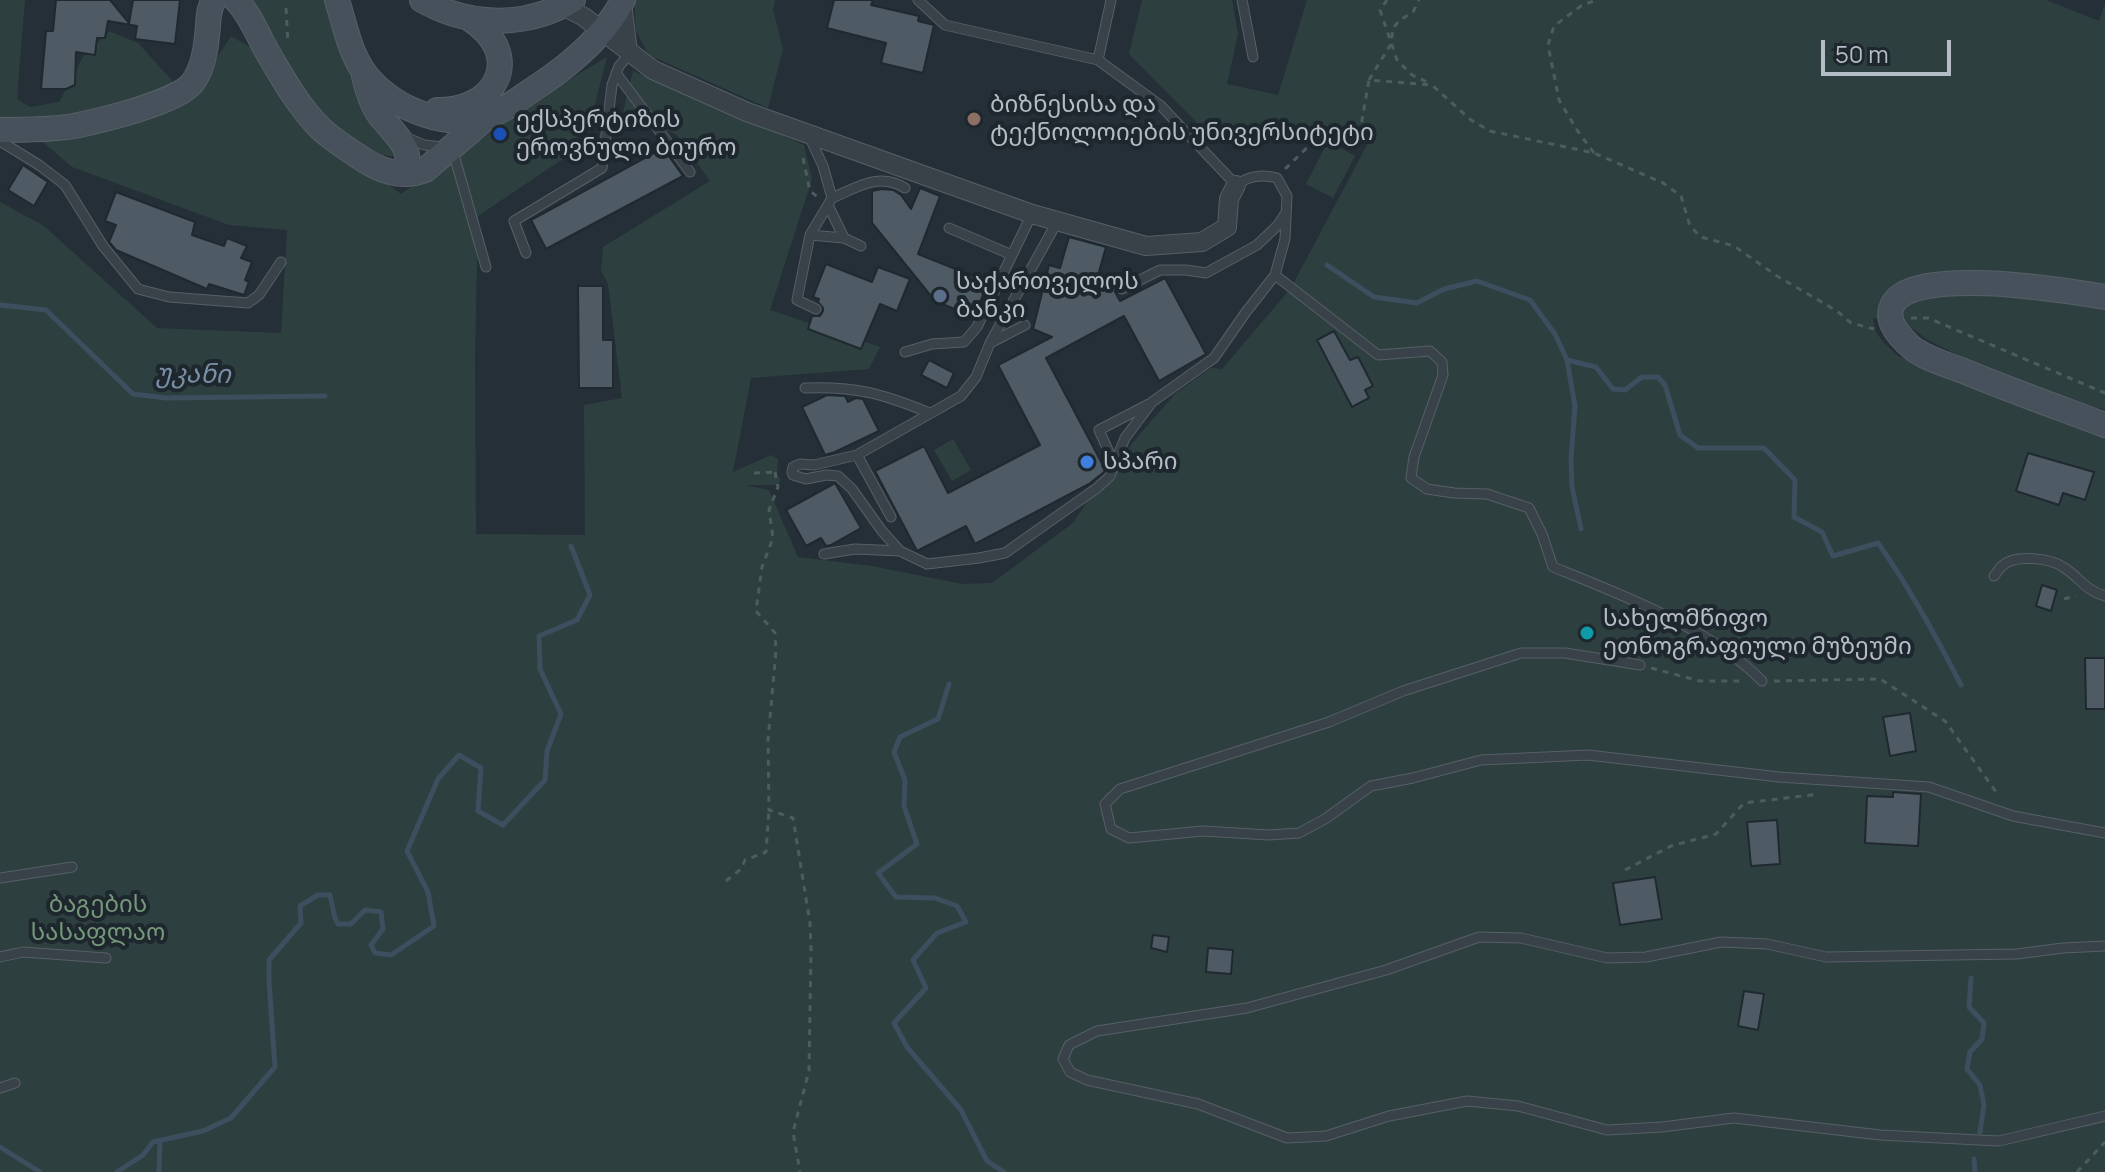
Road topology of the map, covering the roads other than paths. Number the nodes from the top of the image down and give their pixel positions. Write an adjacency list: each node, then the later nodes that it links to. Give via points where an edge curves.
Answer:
1 (214, 0): 19 (street, via 201,67 182,94 74,126)
2 (236, 0): 25 (street, via 301,107 335,141 370,164)
3 (337, 0): 15 (street)
4 (422, 0): 10 (street)
5 (918, 0): 14 (lane, via 945,25)
6 (1111, 0): 14 (lane)
7 (1242, 0): 13 (lane)
8 (623, 1): 11 (street); 12 (street)
9 (568, 3): 10 (street, via 517,20); 11 (street)
10 (470, 19): 17 (street, via 484,27 497,46 500,64 494,83 474,102 457,108)
11 (602, 32): 12 (street); 18 (street, via 549,78)
12 (629, 53): 16 (lane); 22 (street, via 653,70)
13 (1253, 57)
14 (1098, 60): 26 (lane, via 1161,106)
15 (362, 69): 17 (street); 20 (street, via 378,113)
16 (616, 73): 24 (lane); 36 (lane, via 602,168 514,221)
17 (407, 107): 18 (street, via 442,120)
18 (488, 117): 23 (street)
19 (0, 130)
20 (397, 134): 23 (lane); 25 (street, via 407,161)
21 (0, 141): 38 (lane, via 65,185 138,289 169,297 248,303)
22 (805, 142): 28 (lane, via 823,166); 30 (street)
23 (452, 148): 25 (street, via 425,170); 39 (lane)
24 (690, 172)
25 (398, 173)
26 (1236, 185): 29 (lane, via 1248,177 1277,178 1287,196); 31 (street, via 1227,227 1202,242 1146,246)
27 (905, 188): 28 (lane, via 877,179)
28 (830, 202): 33 (lane); 34 (lane)
29 (1287, 211): 40 (lane); 41 (lane, via 1257,245 1206,273 1160,270)
30 (1032, 214): 31 (street); 37 (lane)
31 (1057, 222): 45 (lane)
32 (949, 228): 37 (lane)
33 (810, 235): 34 (lane); 43 (lane, via 797,300)
34 (844, 238): 35 (lane)
35 (861, 246)
36 (526, 253)
37 (1012, 255): 46 (lane, via 977,327 964,342)
38 (281, 262)
39 (486, 267)
40 (1275, 275): 48 (lane, via 1214,358); 59 (lane, via 1378,355 1430,351 1442,362 1443,375 1411,478 1427,489 1487,494 1529,508 1553,567 1674,620 1747,665)
41 (1122, 289)
42 (2105, 297): 50 (street, via 1998,283 1936,285 1898,297 1889,315 1896,332 1914,349)
43 (816, 309)
44 (1025, 325): 45 (lane)
45 (990, 343): 49 (lane, via 976,377 961,396)
46 (905, 352)
47 (805, 388): 49 (lane, via 873,392)
48 (1152, 402): 52 (lane, via 1125,438); 52 (lane, via 1099,430)
49 (930, 413): 51 (lane)
50 (2105, 425)
51 (857, 455): 53 (lane); 54 (lane, via 800,464 792,472 800,479 838,476)
52 (1115, 466): 54 (lane, via 1097,488 1005,553 927,564)
53 (891, 517)
54 (900, 551): 55 (lane)
55 (824, 554)
56 (1994, 576): 57 (lane, via 2003,564 2018,558 2039,560 2062,566 2091,592)
57 (2105, 596)
58 (1640, 665): 60 (lane, via 1565,653 1521,653 1120,789 1105,804 1111,829 1129,838 1203,831 1299,833 1371,786 1481,760 1588,755 1779,777 1929,787 2013,816)
59 (1762, 681)
60 (2105, 833)
61 (72, 867): 62 (lane)
62 (0, 878)
63 (2105, 946): 68 (lane, via 2017,954 1826,957 1767,944 1721,942 1646,957 1607,958 1521,938 1479,937 1386,970 1247,1008 1097,1031 1069,1045 1063,1059 1070,1072 1087,1080 1198,1104 1287,1138 1326,1136 1389,1116 1467,1101 1518,1106 1607,1130 1734,1118 1880,1135 1999,1141)
64 (0, 957): 65 (lane, via 23,952)
65 (106, 958)
66 (15, 1083): 67 (lane)
67 (0, 1088)
68 (2105, 1116)

